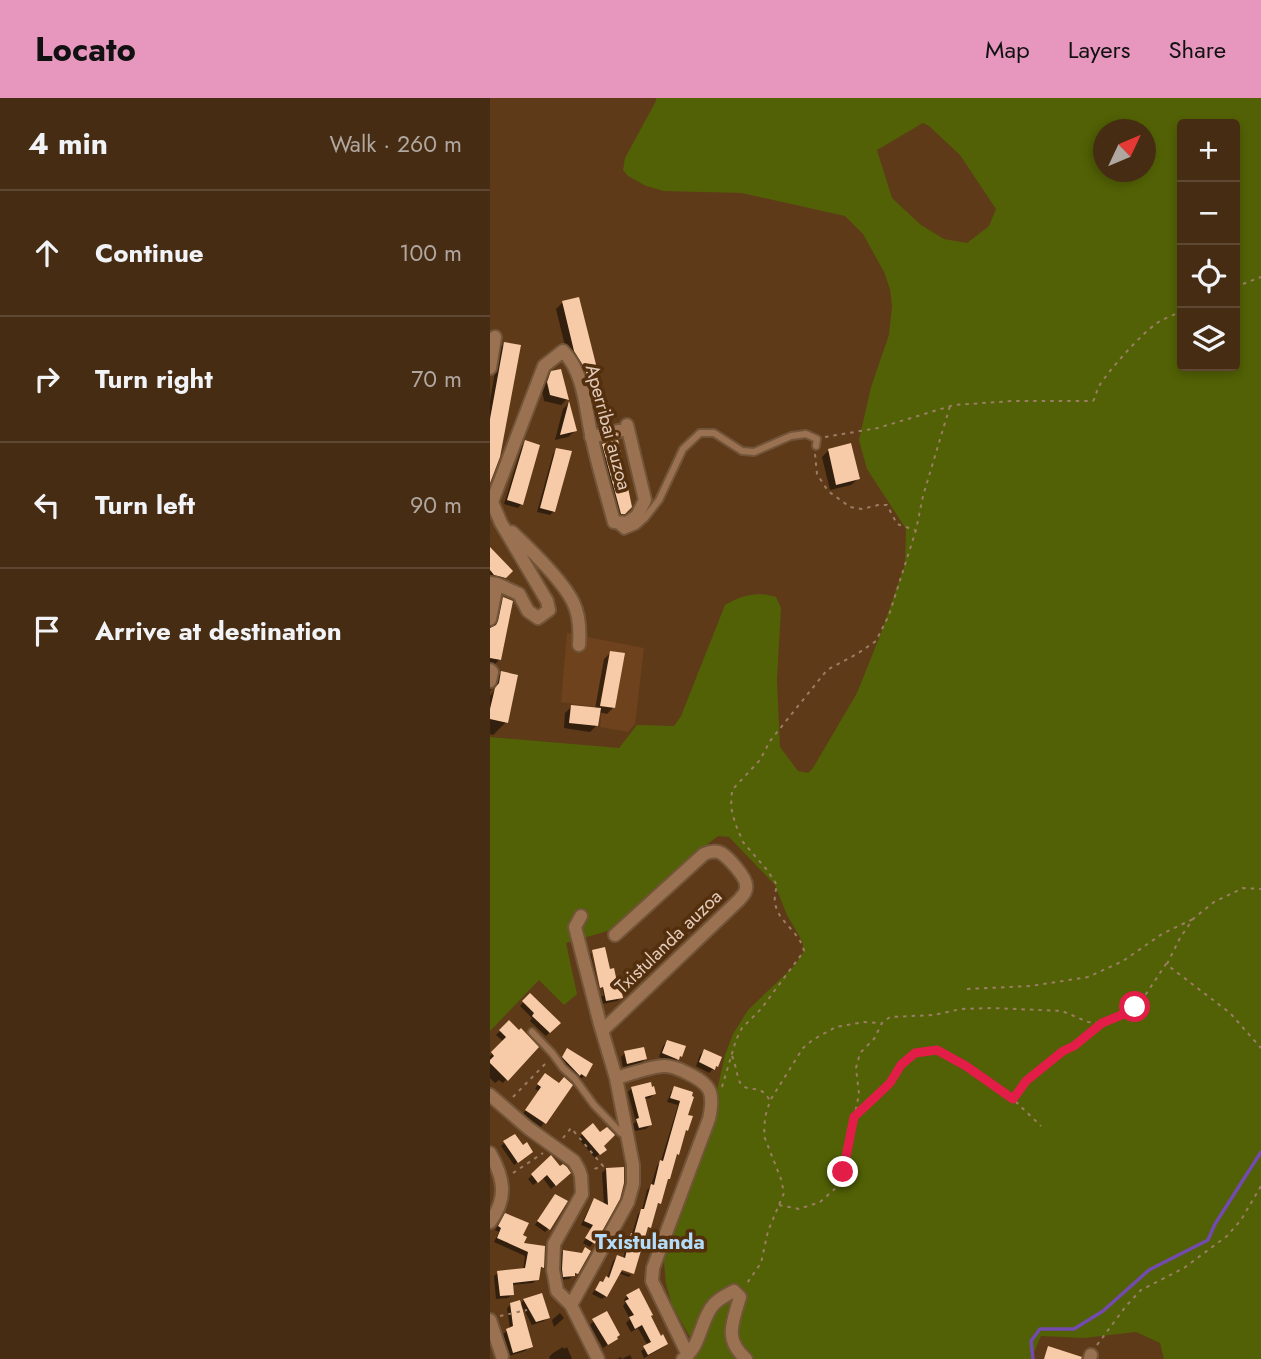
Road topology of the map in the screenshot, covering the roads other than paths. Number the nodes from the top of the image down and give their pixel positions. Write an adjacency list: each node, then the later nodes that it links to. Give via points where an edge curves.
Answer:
1 (495, 337): 2 (street)
2 (490, 368)
3 (591, 438): 5 (street, Aperribai auzoa, via 582,387 572,360 563,351 544,366); 6 (street, Aperribai auzoa); 6 (street, Aperribai auzoa, via 627,427 645,500 637,516 627,523)
4 (817, 443): 6 (lane, via 806,434 754,452 742,451 714,433 700,432 683,449 659,500 645,518 624,531)
5 (491, 501): 7 (street, Aperribai auzoa)
6 (614, 522)
7 (501, 523): 8 (street, Aperribai auzoa, via 549,610 538,618 519,594); 10 (street, Aperribai auzoa, via 565,589 574,603)
8 (494, 583): 9 (street, Aperribai auzoa)
9 (490, 619)
10 (579, 641)
11 (490, 670): 12 (street)
12 (490, 681)
13 (581, 916): 15 (street, Txistulanda auzoa, via 575,927)
14 (615, 935): 15 (street, Txistulanda auzoa, via 704,854 721,853 745,878 746,892 739,900)
15 (602, 1031): 17 (street, Txistulanda auzoa)
16 (532, 1032): 19 (lane, via 594,1105)
17 (615, 1078): 19 (street, Txistulanda auzoa); 26 (street, via 663,1066 676,1068 702,1080 712,1098 709,1119 653,1268 653,1281)
18 (490, 1095): 23 (street, via 574,1161 579,1170 582,1194 554,1244 557,1291)
19 (627, 1135): 23 (street, Txistulanda auzoa, via 633,1165 628,1202)
20 (490, 1153): 21 (street)
21 (500, 1176): 22 (street, via 503,1197)
22 (490, 1223)
23 (571, 1305): 27 (street)
24 (490, 1319): 25 (street)
25 (502, 1356)
26 (686, 1357): 28 (street, via 709,1311 734,1291 740,1297 731,1328 733,1343)
27 (598, 1359)
28 (746, 1359)

